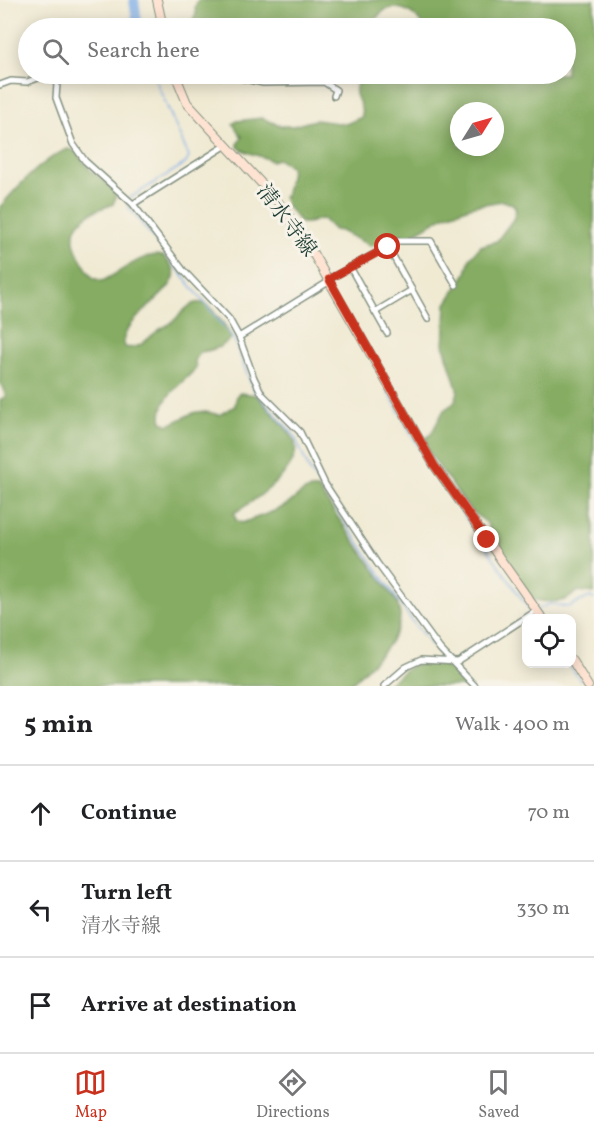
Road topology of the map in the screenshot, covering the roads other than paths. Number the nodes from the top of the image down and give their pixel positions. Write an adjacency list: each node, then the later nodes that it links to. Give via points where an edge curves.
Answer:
1 (157, 0): 2 (main road)
2 (161, 18)
3 (18, 81): 8 (street)
4 (57, 84): 10 (street, via 56,98 73,144 85,161)
5 (179, 84): 9 (main road, 清水寺線, via 187,103)
6 (326, 84): 7 (street, via 335,93)
7 (340, 84)
8 (0, 85)
9 (225, 146): 10 (street); 13 (main road, 清水寺線, via 290,216)
10 (133, 204): 19 (street, via 183,270 229,319)
11 (388, 247): 12 (street); 14 (street, via 399,241 431,241); 15 (street)
12 (350, 267): 13 (street); 16 (street)
13 (330, 280): 19 (street); 20 (main road, 清水寺線, via 434,465)
14 (456, 285)
15 (412, 290): 16 (street); 17 (street)
16 (375, 312): 18 (street)
17 (428, 319)
18 (387, 333)
19 (239, 337): 22 (street, via 262,394 300,432 336,503)
20 (536, 611): 21 (main road, 清水寺線); 22 (street, via 458,662)
21 (539, 614)
22 (450, 660): 24 (street, via 421,660); 25 (street)
23 (576, 666): 26 (main road)
24 (384, 686)
25 (475, 686)
26 (588, 686)

